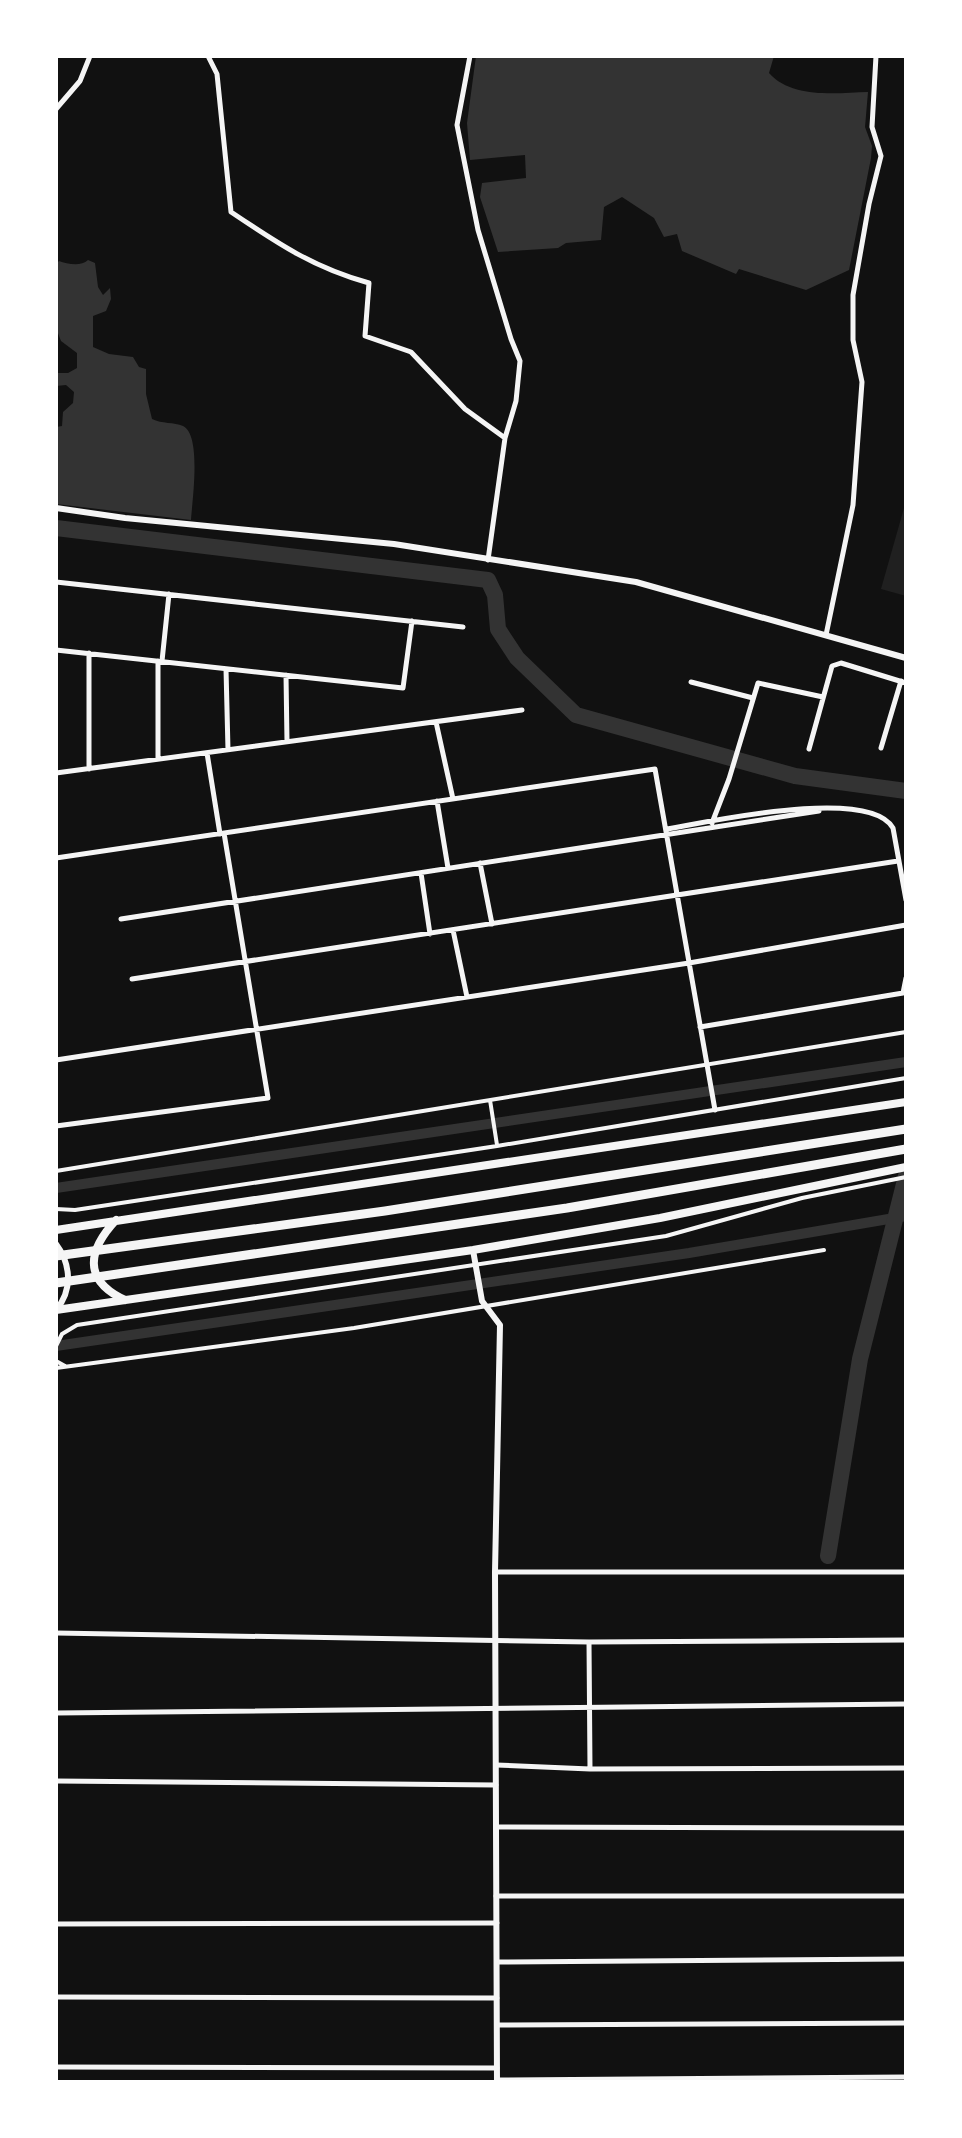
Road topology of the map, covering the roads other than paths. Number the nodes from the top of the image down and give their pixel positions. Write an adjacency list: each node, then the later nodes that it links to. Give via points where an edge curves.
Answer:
1 (90, 56): 5 (street, via 80,81)
2 (208, 56): 6 (street, via 217,74 231,212 314,265 369,283 365,336 411,352 465,409)
3 (470, 56): 6 (street, via 457,125 478,230 520,361)
4 (876, 56): 13 (street, via 872,127 881,156 853,295 853,340 862,382 853,505)
5 (56, 109)
6 (505, 438): 8 (street)
7 (56, 508): 8 (street, via 394,544)
8 (488, 561): 13 (street, via 636,582)
9 (56, 582): 10 (street)
10 (169, 594): 11 (street); 17 (street)
11 (412, 621): 12 (street); 19 (street, via 403,688)
12 (463, 627)
13 (826, 635): 16 (street)
14 (56, 650): 15 (street)
15 (89, 653): 17 (street); 32 (street)
16 (906, 658)
17 (160, 661): 18 (street); 31 (street)
18 (226, 669): 19 (street); 29 (street)
19 (286, 675): 26 (street)
20 (691, 682): 23 (street)
21 (903, 682): 22 (street, via 835,664); 27 (street)
22 (823, 697): 23 (street, via 758,683); 28 (street)
23 (753, 698): 37 (street)
24 (522, 710): 25 (street)
25 (436, 722): 26 (street); 34 (street)
26 (287, 742): 29 (street)
27 (881, 748)
28 (809, 749)
29 (228, 750): 30 (street)
30 (207, 753): 31 (street); 39 (street)
31 (158, 759): 32 (street)
32 (89, 769): 33 (street)
33 (56, 773)
34 (453, 799): 35 (street); 38 (street, via 655,769)
35 (437, 801): 39 (street); 43 (street)
36 (819, 811): 37 (street)
37 (710, 828): 38 (street)
38 (667, 832): 41 (street, via 841,807 889,822); 42 (street); 45 (street)
39 (222, 833): 40 (street); 47 (street)
40 (56, 858)
41 (898, 861): 45 (street); 46 (street)
42 (480, 863): 43 (street); 49 (street)
43 (448, 868): 44 (street)
44 (421, 873): 47 (street); 52 (street)
45 (676, 897): 49 (street); 54 (street)
46 (906, 900)
47 (236, 901): 48 (street); 53 (street)
48 (121, 919)
49 (492, 924): 51 (street)
50 (906, 925): 54 (street)
51 (453, 930): 52 (street); 57 (street)
52 (430, 934): 53 (street)
53 (245, 962): 56 (street); 59 (street)
54 (689, 963): 57 (street); 58 (street)
55 (906, 978): 58 (street, via 903,993)
56 (132, 979)
57 (467, 997): 59 (street)
58 (700, 1027): 62 (street)
59 (257, 1029): 61 (street); 67 (street, via 268,1098)
60 (906, 1032): 62 (street)
61 (56, 1060)
62 (707, 1065): 64 (street); 66 (street)
63 (906, 1078): 66 (street)
64 (490, 1100): 69 (street); 72 (street)
65 (906, 1102): 75 (main road)
66 (715, 1110): 69 (street)
67 (56, 1126)
68 (906, 1129): 80 (highway, via 385,1211)
69 (497, 1146): 74 (street)
70 (906, 1149): 82 (highway, via 552,1210)
71 (906, 1167): 78 (main road)
72 (56, 1171)
73 (906, 1177): 81 (street, via 802,1198 666,1236)
74 (56, 1209)
75 (116, 1220): 76 (main road); 83 (main road, via 95,1247 94,1262 103,1285)
76 (56, 1230)
77 (56, 1244): 85 (street, via 68,1278)
78 (473, 1250): 81 (street); 83 (main road)
79 (824, 1250): 84 (street)
80 (56, 1256)
81 (475, 1265): 84 (street); 86 (street, via 77,1325 62,1334)
82 (56, 1283)
83 (125, 1300): 85 (main road)
84 (483, 1304): 88 (street); 90 (street, via 500,1325)
85 (56, 1310)
86 (56, 1346)
87 (56, 1361): 88 (street)
88 (67, 1367): 89 (street)
89 (56, 1368)
90 (495, 1572): 91 (street); 93 (street)
91 (906, 1572)
92 (56, 1633): 93 (street)
93 (496, 1640): 95 (street); 98 (street)
94 (906, 1640): 95 (street)
95 (589, 1642): 97 (street)
96 (906, 1704): 97 (street)
97 (590, 1706): 98 (street); 102 (street)
98 (496, 1707): 99 (street); 100 (street)
99 (56, 1713)
100 (496, 1765): 102 (street); 104 (street)
101 (906, 1768): 102 (street)
102 (590, 1769)
103 (56, 1781): 104 (street)
104 (496, 1785): 105 (street)
105 (496, 1827): 106 (street); 107 (street)
106 (906, 1828)
107 (496, 1896): 108 (street); 109 (street)
108 (906, 1896)
109 (497, 1923): 110 (street); 112 (street)
110 (56, 1924)
111 (906, 1959): 112 (street)
112 (497, 1962): 114 (street)
113 (56, 1997): 114 (street)
114 (497, 1998): 116 (street)
115 (906, 2023): 116 (street)
116 (497, 2025): 118 (street)
117 (56, 2067): 118 (street)
118 (497, 2068): 120 (street)
119 (906, 2077): 120 (street)
120 (497, 2081)

